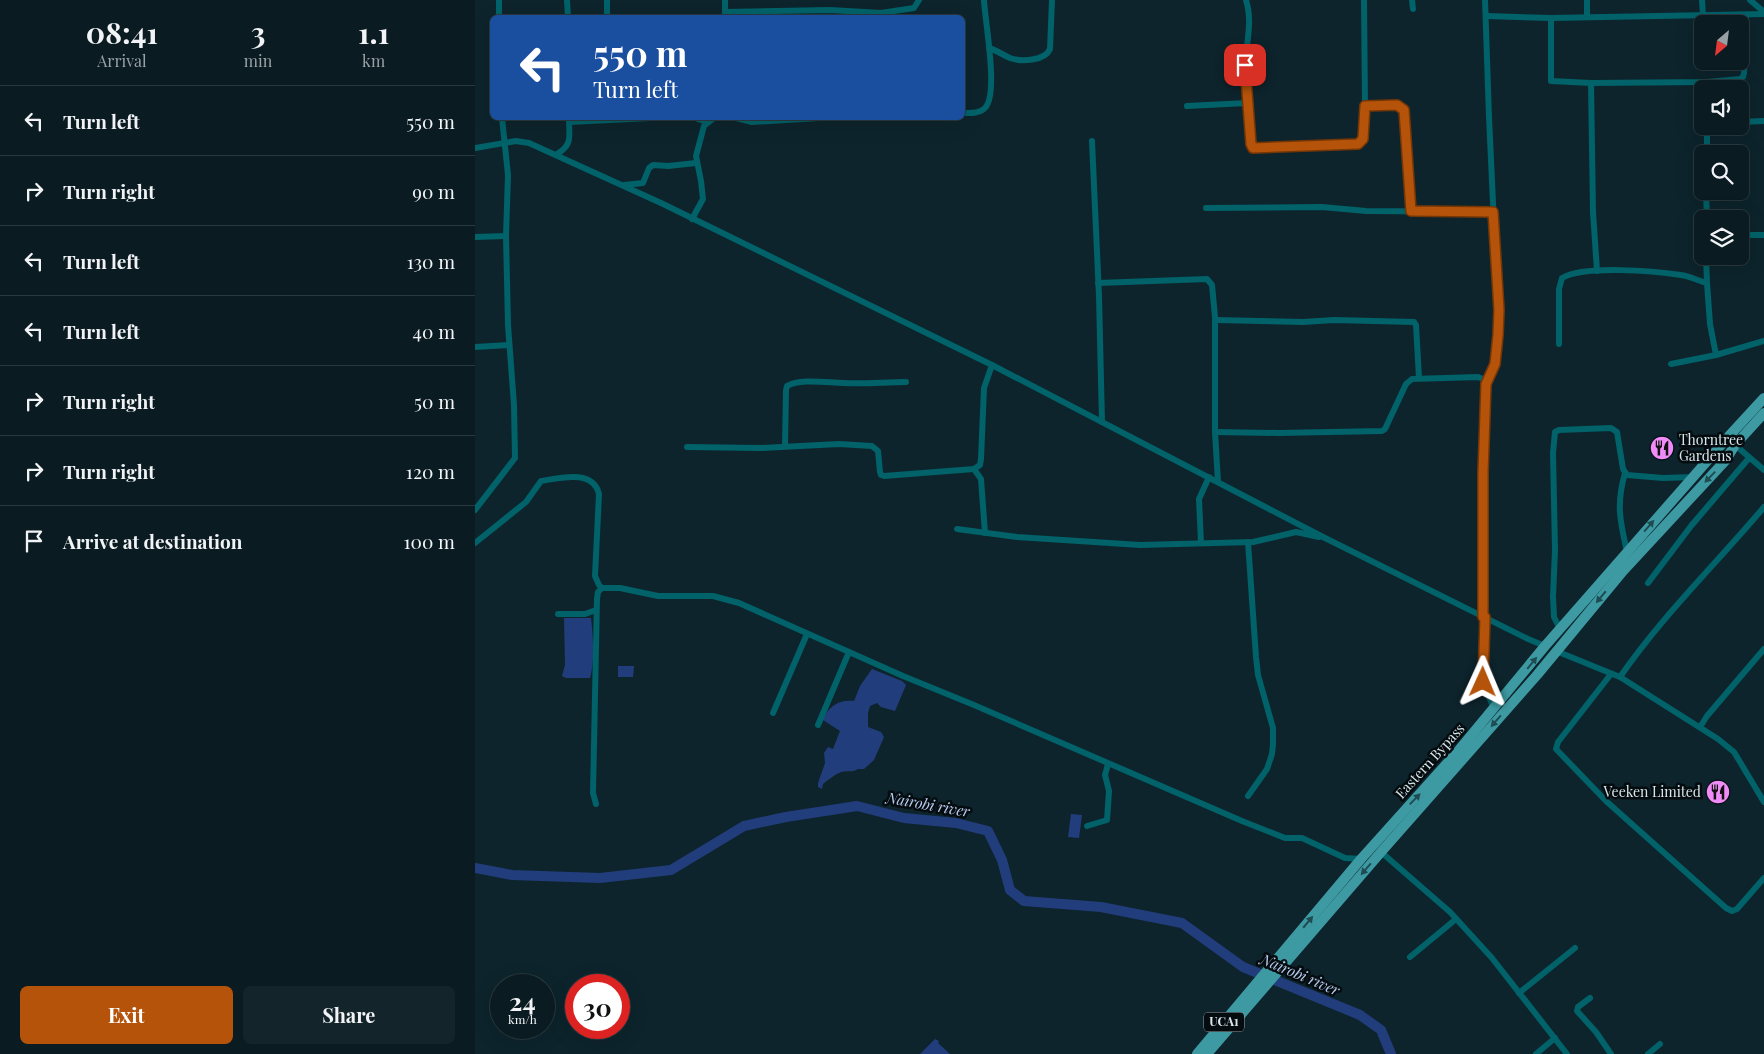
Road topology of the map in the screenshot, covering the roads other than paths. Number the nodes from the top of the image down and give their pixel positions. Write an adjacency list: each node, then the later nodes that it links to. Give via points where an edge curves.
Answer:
1 (499, 0): 17 (street)
2 (567, 0): 18 (street)
3 (607, 0): 19 (street)
4 (725, 0): 20 (street)
5 (919, 0): 21 (street, via 914,8)
6 (984, 0): 28 (street)
7 (1052, 0): 28 (street, via 1050,49 1045,56 1021,60)
8 (1246, 0): 33 (street, via 1249,11 1245,65)
9 (1364, 0): 35 (street)
10 (1411, 0): 15 (street)
11 (1485, 0): 24 (street)
12 (1587, 0): 26 (street)
13 (1702, 0): 23 (street)
14 (1750, 0): 16 (street)
15 (1413, 8)
16 (1764, 13): 25 (street)
17 (499, 15)
18 (568, 15)
19 (607, 15)
20 (725, 15): 21 (street, via 831,10)
21 (881, 15)
22 (1694, 15): 26 (street)
23 (1703, 15)
24 (1486, 16): 27 (street); 56 (street)
25 (1749, 16)
26 (1587, 17): 27 (street)
27 (1551, 18): 31 (street, via 1551,81)
28 (989, 48): 36 (street, via 991,79 988,104 980,112)
29 (1743, 70): 30 (street, via 1743,77)
30 (1734, 80)
31 (1591, 83): 32 (street); 63 (street)
32 (1694, 85)
33 (1247, 103): 34 (street); 35 (street, via 1251,144 1257,149 1358,144 1363,139)
34 (1187, 106)
35 (1365, 106): 55 (street, via 1397,105 1404,110)
36 (965, 113)
37 (502, 120): 46 (street)
38 (569, 120): 48 (street)
39 (701, 120): 44 (street)
40 (710, 120): 44 (street)
41 (744, 120): 42 (street)
42 (764, 120)
43 (1764, 121): 45 (street)
44 (707, 122): 52 (street)
45 (1749, 122)
46 (506, 142): 49 (street); 50 (street, via 523,141); 60 (street)
47 (1092, 142): 64 (street)
48 (567, 147): 50 (street); 51 (street)
49 (475, 148)
50 (557, 154): 51 (street)
51 (567, 159): 53 (street)
52 (696, 163): 53 (street, via 653,165 643,183); 57 (street, via 703,200)
53 (623, 185): 57 (street)
54 (1207, 208): 55 (street, via 1322,207)
55 (1411, 211): 56 (street)
56 (1493, 212): 76 (street, via 1498,335 1495,364)
57 (693, 219): 73 (street)
58 (1749, 235): 59 (street)
59 (1764, 235)
60 (506, 236): 61 (street); 69 (street)
61 (475, 238)
62 (1706, 265): 65 (street)
63 (1597, 271): 65 (street, via 1683,275); 68 (street, via 1567,275 1559,283)
64 (1098, 283): 66 (street, via 1207,279 1212,285); 79 (street)
65 (1707, 283): 71 (street)
66 (1215, 320): 74 (street, via 1413,322 1416,325); 80 (street)
67 (1764, 341): 71 (street)
68 (1559, 344)
69 (509, 345): 70 (street); 92 (street, via 515,458)
70 (475, 347)
71 (1716, 355): 72 (street)
72 (1671, 364)
73 (992, 365): 79 (street); 85 (street, via 984,388 980,465)
74 (1419, 378): 76 (street, via 1478,377); 80 (street, via 1412,378 1406,384 1382,431)
75 (906, 382): 82 (street, via 812,382 787,386)
76 (1486, 384): 104 (street)
77 (1764, 398): 89 (main road, Eastern Bypass / UCA1)
78 (1764, 413): 81 (main road, Eastern Bypass / UCA1)
79 (1102, 422): 88 (street)
80 (1215, 432): 90 (street)
81 (1735, 445): 84 (street); 109 (main road, Eastern Bypass / UCA1, one-way to 109, via 1725,461 1623,571)
82 (785, 446): 83 (street); 85 (street, via 872,446 878,451 879,472 884,476)
83 (687, 447)
84 (1749, 458): 86 (street); 100 (street)
85 (974, 469): 94 (street, via 981,479)
86 (1764, 470)
87 (1625, 473): 89 (street, via 1631,476); 99 (street, via 1620,491 1619,518); 105 (street, via 1617,432 1611,428 1555,432 1553,597 1554,617)
88 (1209, 477): 90 (street); 98 (street, via 1199,499)
89 (1693, 477): 99 (main road, Eastern Bypass / UCA1, one-way to 89)
90 (1217, 482): 95 (street)
91 (1764, 507): 112 (street, via 1666,618)
92 (475, 510)
93 (957, 529): 94 (street)
94 (985, 533): 98 (street, via 1074,542)
95 (1323, 537): 96 (street, via 1296,532); 104 (street)
96 (1248, 542): 98 (street); 118 (street, via 1258,675 1273,728 1272,754 1267,769)
97 (475, 543): 101 (street, via 526,502 541,482 579,477 587,479 598,488 599,494 595,570)
98 (1201, 543)
99 (1627, 552): 105 (main road, Eastern Bypass / UCA1)
100 (1648, 583)
101 (602, 588): 102 (street, via 598,592); 106 (street, via 620,588 658,596 727,599)
102 (596, 610): 103 (street, via 585,614); 120 (street, via 593,793)
103 (558, 614)
104 (1484, 617): 107 (street); 113 (street, via 1483,682)
105 (1560, 629): 107 (main road, Eastern Bypass / UCA1)
106 (807, 634): 110 (street); 114 (street)
107 (1545, 646): 113 (main road, Eastern Bypass / UCA1, one-way to 107)
108 (1764, 649): 116 (street)
109 (1556, 651): 111 (street); 122 (main road, Eastern Bypass / UCA1, one-way to 122)
110 (849, 652): 115 (street); 117 (street)
111 (1611, 674): 112 (street); 124 (street, via 1558,742 1556,749 1606,801 1726,908 1737,909)
112 (1620, 677): 116 (street)
113 (1494, 709): 123 (main road, Eastern Bypass / UCA1, one-way to 113)
114 (773, 713)
115 (818, 725)
116 (1700, 727): 119 (street, via 1734,752)
117 (1108, 764): 121 (street, via 1105,775 1109,791 1107,820); 123 (street, via 1272,834 1302,838 1345,858)
118 (1248, 796)
119 (1764, 802)
120 (597, 804)
121 (1087, 826)
122 (1381, 852): 125 (street); 128 (main road, Eastern Bypass / UCA1, one-way to 128)
123 (1361, 859): 128 (main road, Eastern Bypass / UCA1, one-way to 123)
124 (1764, 878)
125 (1456, 919): 127 (street); 130 (street)
126 (1575, 948): 130 (street)
127 (1410, 957)
128 (1282, 960): 129 (main road, Eastern Bypass / UCA1)
129 (1256, 991): 134 (main road, Eastern Bypass / UCA1); 135 (main road, Eastern Bypass / UCA1)
130 (1519, 993): 132 (street)
131 (1589, 998): 138 (street, via 1577,1010)
132 (1555, 1038): 136 (street); 137 (street)
133 (1660, 1044): 139 (street)
134 (1197, 1054)
135 (1207, 1054)
136 (1536, 1054)
137 (1567, 1054)
138 (1609, 1054)
139 (1647, 1054)

